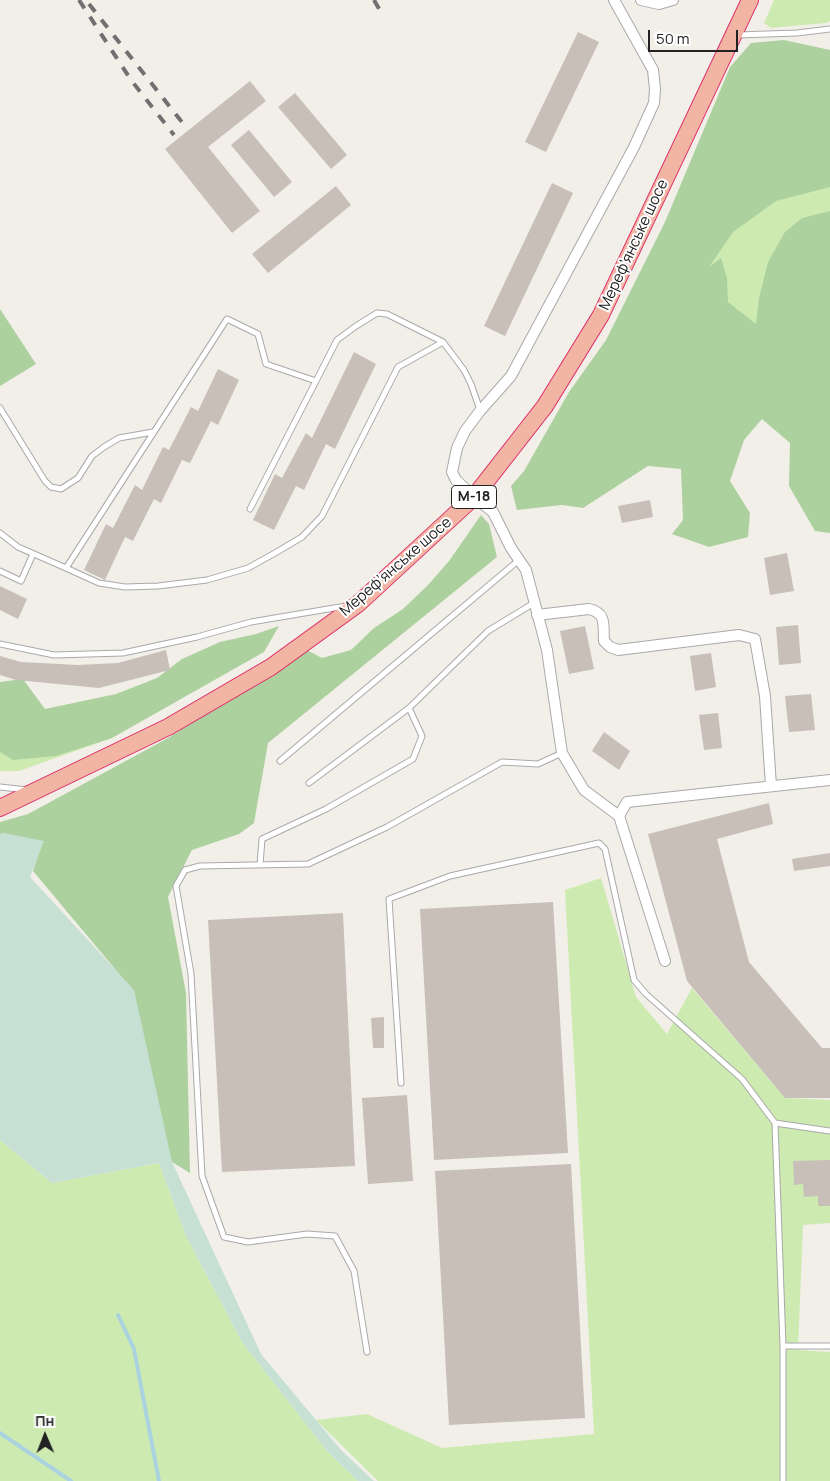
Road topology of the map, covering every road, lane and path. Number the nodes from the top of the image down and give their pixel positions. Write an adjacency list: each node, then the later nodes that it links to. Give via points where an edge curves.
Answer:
1 (614, 0): 10 (street, via 654,70 654,103 511,376)
2 (641, 0): 3 (street, via 659,4)
3 (673, 0)
4 (750, 0): 6 (highway, Мереф’янське шосе / М-18)
5 (830, 29): 6 (lane)
6 (734, 35): 12 (highway, Мереф’янське шосе / М-18, via 601,315 546,406)
7 (442, 342): 8 (lane, via 387,314 377,313 337,340); 10 (lane, via 464,370); 17 (lane, via 398,367 322,516 302,536 275,553 248,568 207,580 158,586 126,587 99,583)
8 (316, 381): 11 (lane, via 266,364 258,334 227,319); 13 (lane)
9 (0, 408): 11 (lane, via 45,481 61,489 78,478 92,456 104,446 119,438)
10 (480, 411): 12 (street, via 457,448 452,472)
11 (153, 432): 17 (lane)
12 (474, 497): 16 (street, via 493,512); 20 (highway, Мереф’янське шосе / М-18)
13 (250, 508)
14 (0, 533): 15 (lane)
15 (34, 554): 17 (lane); 18 (lane, via 21,581)
16 (519, 560): 19 (street, via 526,570); 25 (lane)
17 (66, 568)
18 (0, 571)
19 (534, 603): 21 (street); 23 (lane, via 488,631)
20 (358, 604): 22 (lane, via 251,622 122,653 54,655); 30 (highway, Мереф’янське шосе / М-18, via 272,667 168,727)
21 (537, 615): 24 (street, via 547,650); 28 (street, via 589,609 597,611 602,617 604,641 610,648 618,650 739,635 755,639 765,696)
22 (0, 644)
23 (409, 708): 27 (lane); 33 (lane, via 422,736 413,759 326,809 262,839)
24 (562, 754): 32 (street, via 584,790); 33 (lane, via 538,764 502,762 387,827 308,864)
25 (280, 761)
26 (830, 780): 28 (street)
27 (309, 783)
28 (771, 786): 32 (street, via 627,802)
29 (0, 787): 30 (lane)
30 (35, 791): 31 (highway, Мереф’янське шосе / М-18)
31 (0, 808)
32 (619, 816): 34 (street)
33 (260, 865): 40 (lane, via 200,866 184,870 176,886 190,974 202,1176 224,1237 248,1242 307,1234 334,1236 354,1271)
34 (665, 961)
35 (400, 1083): 36 (lane, via 389,899 450,876 599,844 605,849 634,980 742,1079)
36 (775, 1123): 37 (lane); 38 (lane)
37 (830, 1131)
38 (783, 1346): 39 (lane); 41 (lane)
39 (830, 1346)
40 (367, 1352)
41 (783, 1481)

